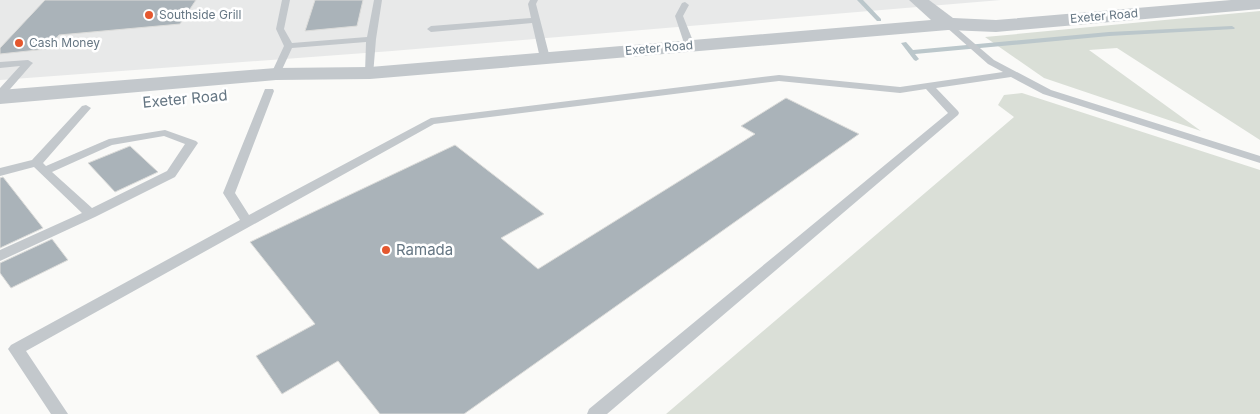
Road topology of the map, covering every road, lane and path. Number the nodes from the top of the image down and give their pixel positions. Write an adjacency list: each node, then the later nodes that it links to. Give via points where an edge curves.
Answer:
1 (286, 0): 12 (lane, via 280,29)
2 (378, 0): 11 (lane)
3 (918, 0): 9 (street)
4 (1163, 0): 9 (street, Exeter Road, via 983,15)
5 (532, 1): 8 (lane)
6 (1260, 3): 9 (street, Exeter Road, via 996,26)
7 (685, 5): 13 (lane, via 679,16)
8 (536, 20): 10 (lane); 14 (lane)
9 (948, 24): 13 (street, Exeter Road); 17 (lane, via 991,62)
10 (431, 29)
11 (371, 39): 12 (lane); 16 (lane)
12 (290, 46): 18 (lane)
13 (690, 46): 14 (street, Exeter Road)
14 (546, 58): 16 (street, Exeter Road)
15 (0, 64): 20 (lane, via 28,63)
16 (370, 73): 18 (street, Exeter Road)
17 (1011, 74): 19 (lane); 23 (lane, via 1047,92)
18 (273, 82): 20 (street, Exeter Road); 21 (street, Exeter Road); 27 (lane, via 229,193)
19 (929, 86): 27 (lane, via 900,90 779,78 431,121); 30 (lane, via 954,113)
20 (0, 95)
21 (86, 108): 22 (street, Exeter Road); 24 (lane)
22 (0, 116)
23 (1260, 160)
24 (40, 167): 25 (lane); 26 (lane); 26 (lane, via 109,142 165,133 192,143 171,174)
25 (0, 172)
26 (91, 214): 28 (lane)
27 (247, 222): 29 (lane, via 16,349)
28 (0, 256)
29 (60, 414)
30 (595, 414)

